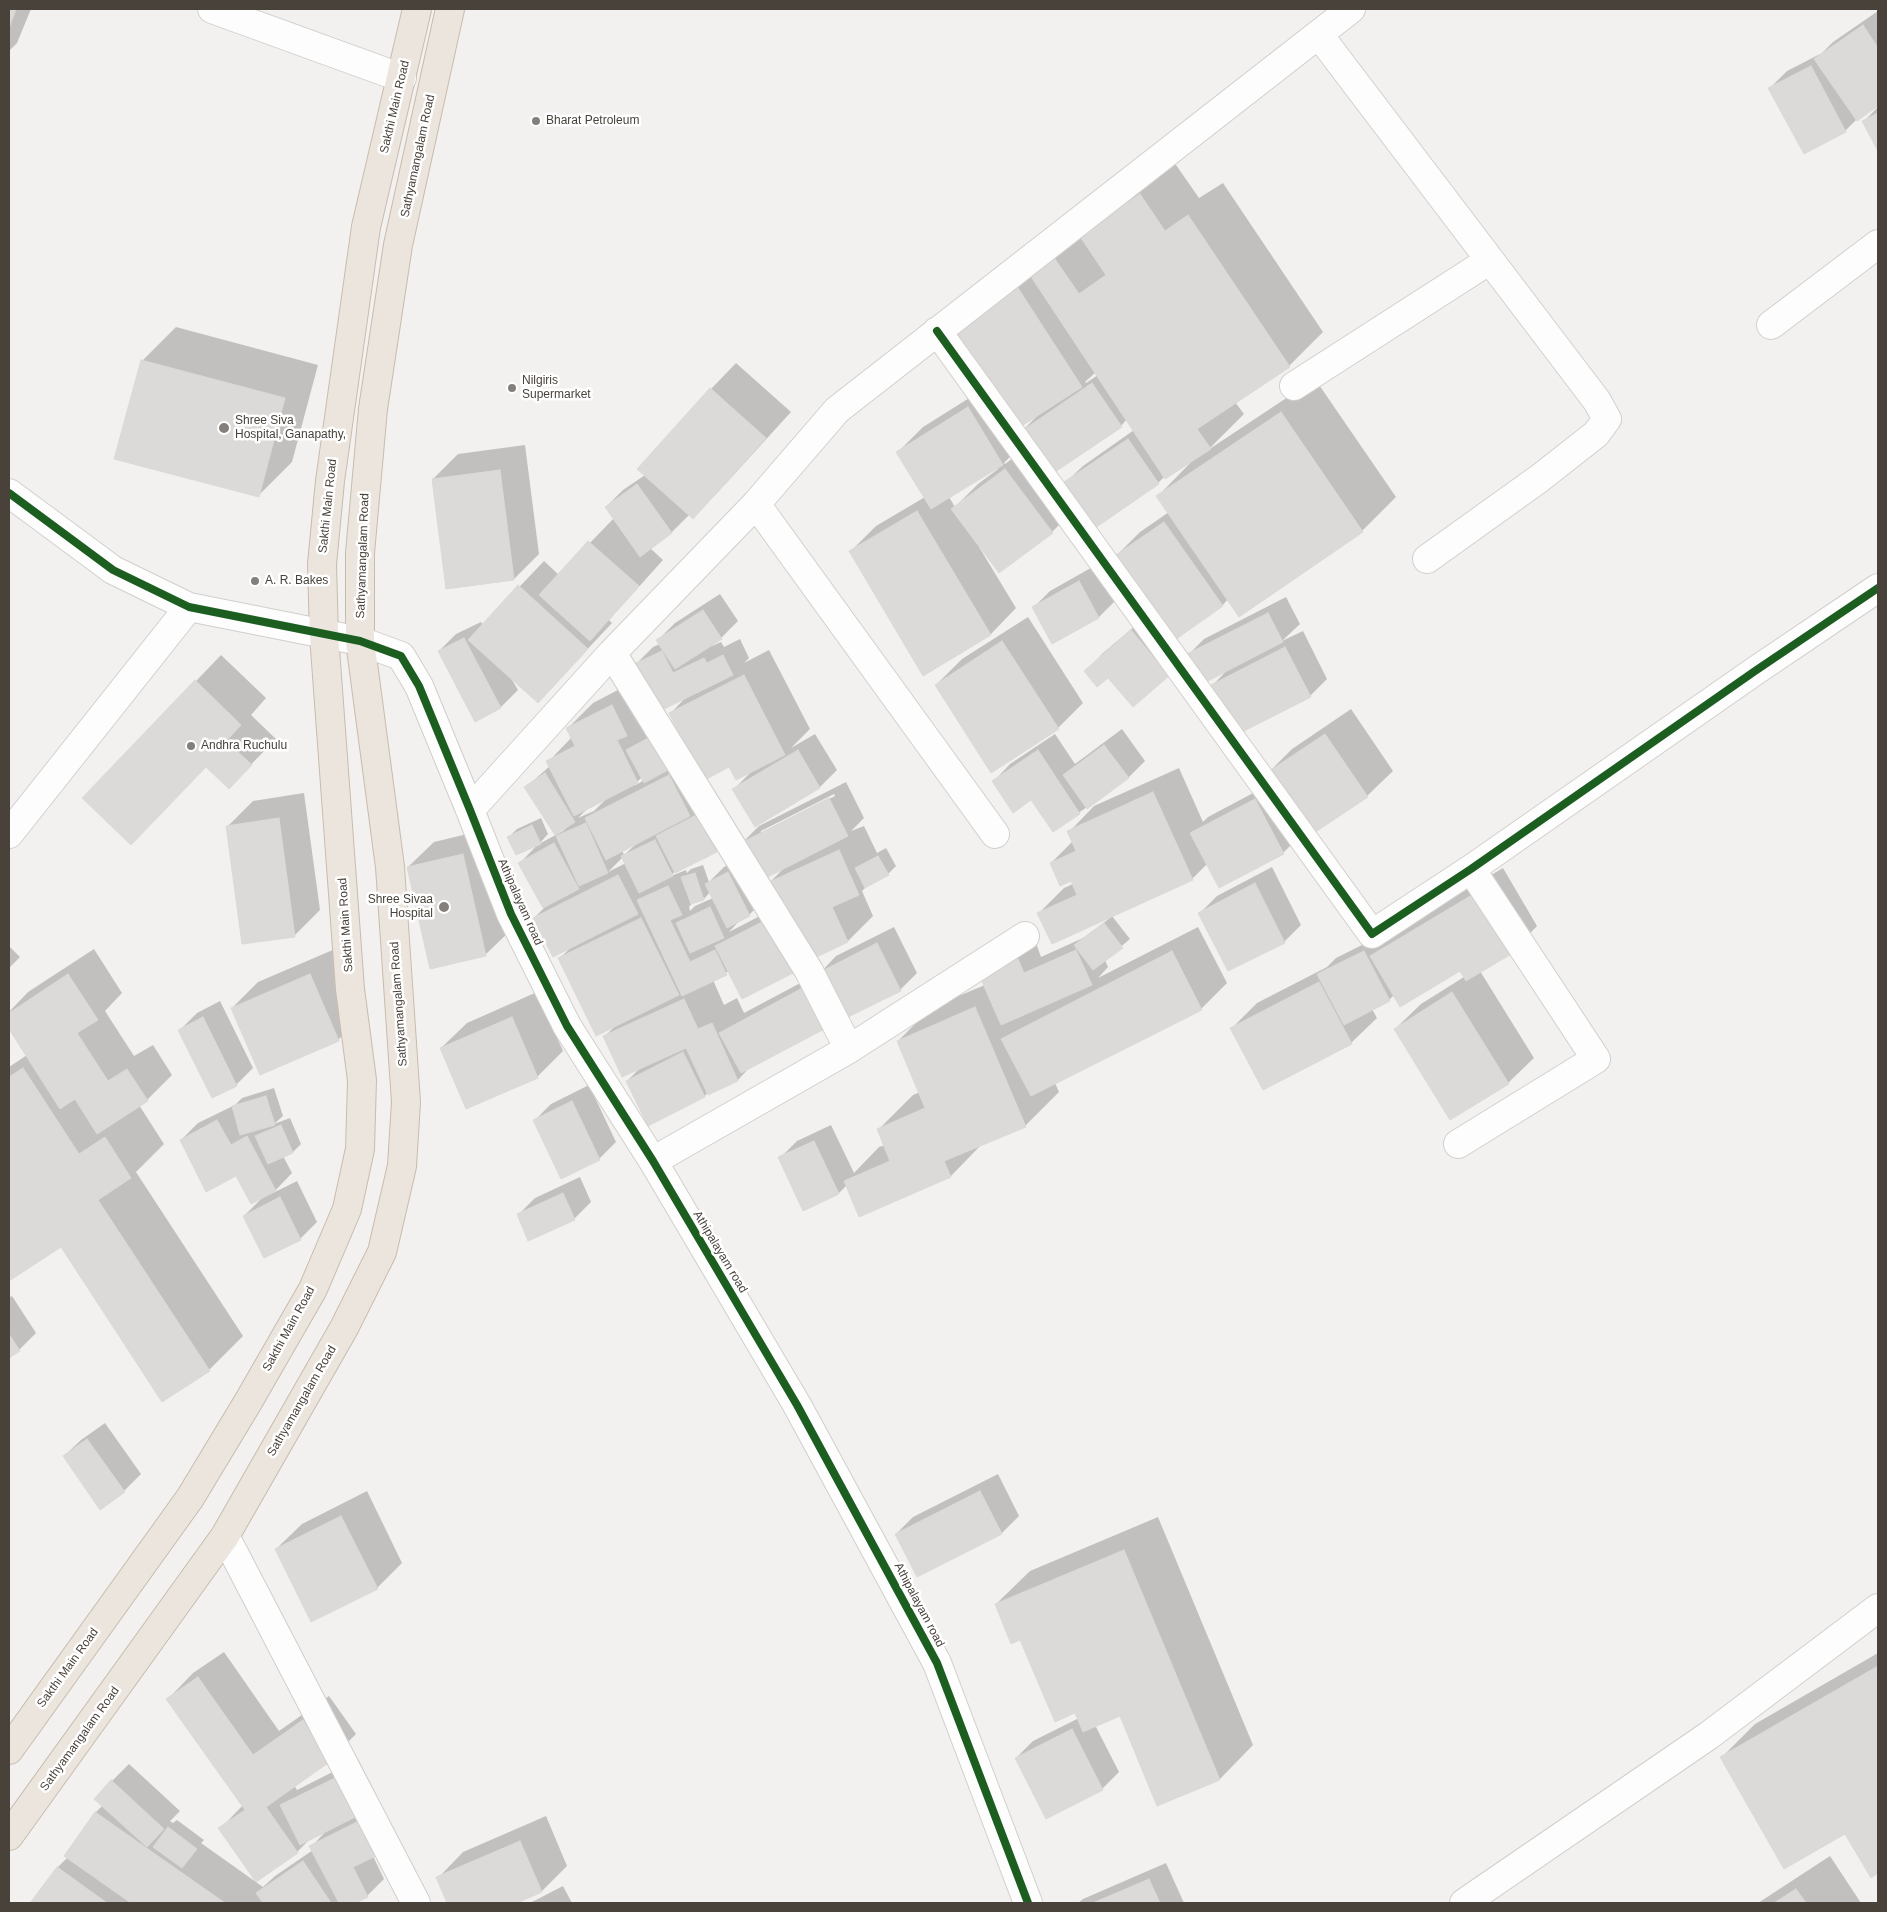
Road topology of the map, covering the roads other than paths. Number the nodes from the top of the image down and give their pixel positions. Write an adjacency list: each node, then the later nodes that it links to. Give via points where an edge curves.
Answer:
1 (212, 9): 6 (street)
2 (417, 9): 6 (highway, Sakthi Main Road)
3 (450, 9): 18 (highway, Sathyamangalam Road, via 398,245 373,410 360,553)
4 (1351, 9): 5 (street)
5 (1319, 35): 8 (street); 10 (street)
6 (402, 78): 17 (highway, Sakthi Main Road, via 366,227 330,481 322,564)
7 (1878, 244): 9 (street)
8 (1490, 260): 11 (street); 14 (street, via 1597,401 1607,419 1596,434 1540,478)
9 (1771, 326)
10 (937, 331): 13 (street, via 838,410); 23 (street, via 1372,934)
11 (1294, 386)
12 (9, 492): 16 (street, Athipalayam road, via 114,570)
13 (756, 504): 19 (street); 22 (street)
14 (1427, 559)
15 (1878, 588): 23 (street)
16 (189, 607): 17 (street, Athipalayam road); 21 (street)
17 (324, 635): 18 (street, Athipalayam road); 30 (highway, Sakthi Main Road, via 350,989 362,1080 360,1149 347,1209 313,1289 190,1498)
18 (360, 641): 20 (street, Athipalayam road, via 401,656 419,686); 28 (highway, Sathyamangalam Road, via 390,867 406,1102 402,1166 382,1252 344,1328)
19 (612, 653): 20 (street); 25 (street, via 809,971)
20 (470, 810): 27 (street, Athipalayam road, via 511,914 568,1026)
21 (9, 834)
22 (995, 834)
23 (1471, 869): 26 (street, via 1596,1060)
24 (1025, 936): 25 (street)
25 (849, 1049): 27 (street)
26 (1458, 1144)
27 (653, 1160): 33 (street, Athipalayam road, via 797,1405 937,1663)
28 (225, 1536): 31 (highway, Sathyamangalam Road); 32 (street)
29 (1878, 1608): 34 (street, via 1708,1736)
30 (9, 1750)
31 (9, 1836)
32 (416, 1903)
33 (1028, 1903)
34 (1464, 1903)

